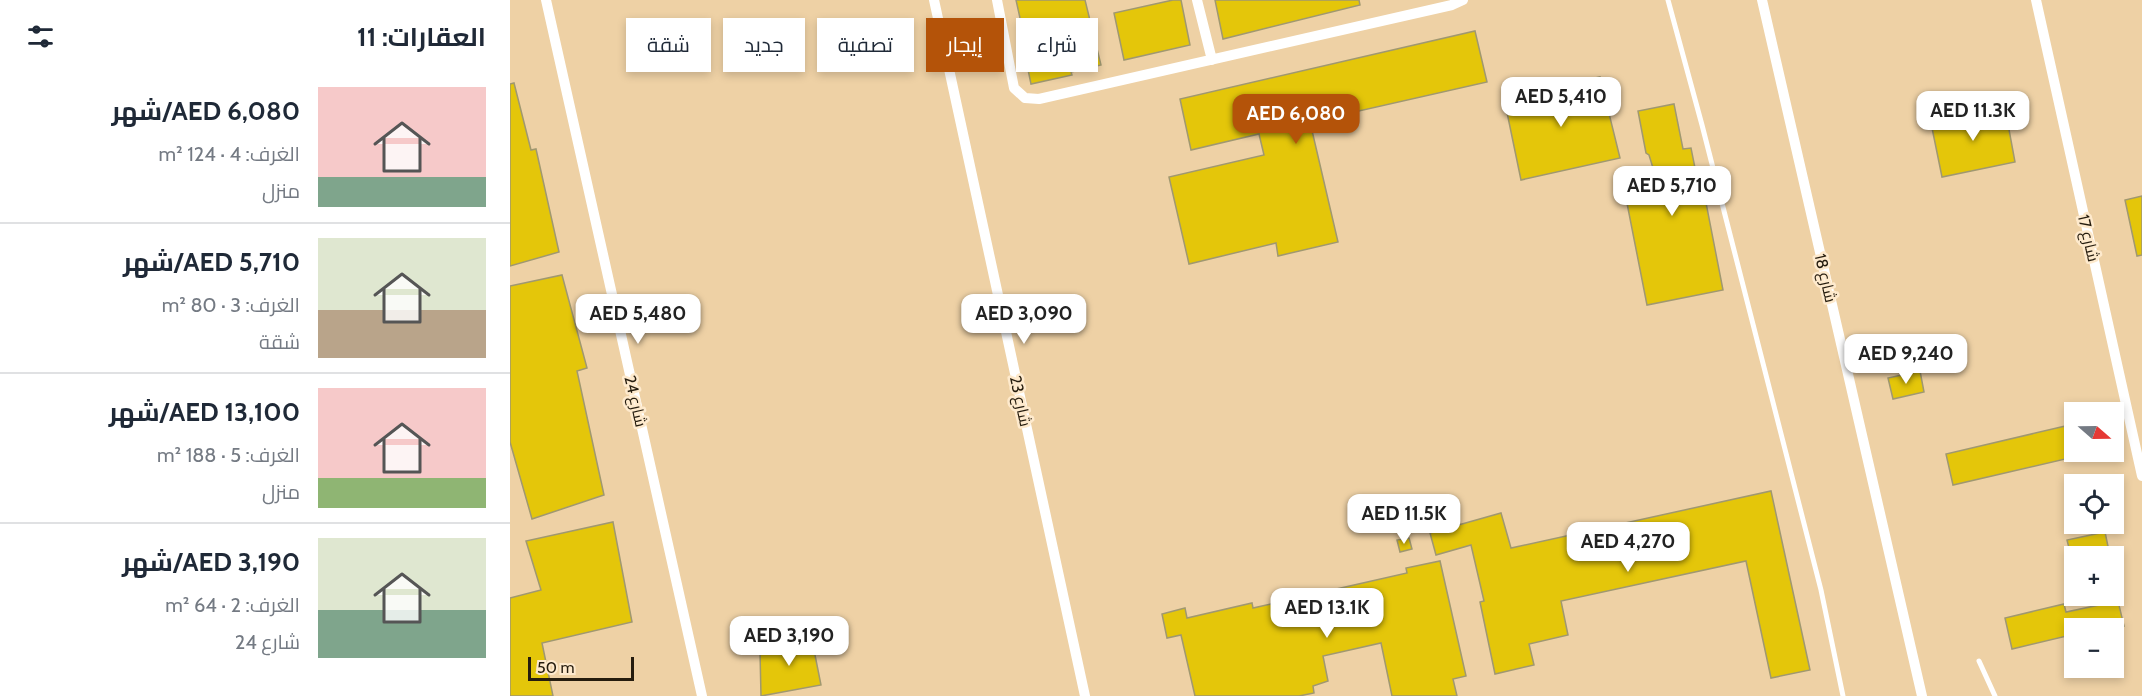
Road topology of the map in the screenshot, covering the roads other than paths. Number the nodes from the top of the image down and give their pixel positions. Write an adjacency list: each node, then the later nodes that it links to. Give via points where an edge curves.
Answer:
1 (546, 0): 12 (street, شارع 24)
2 (934, 0): 13 (street, شارع 23)
3 (997, 0): 9 (street, via 1012,82 1025,98 1039,99)
4 (1197, 0): 9 (street)
5 (1463, 0): 9 (street)
6 (1668, 0): 14 (lane, via 1821,590)
7 (1762, 0): 15 (street, شارع 18)
8 (2036, 0): 10 (street, شارع 17)
9 (1212, 60)
10 (2142, 476)
11 (1979, 661): 16 (lane)
12 (702, 696)
13 (1085, 696)
14 (1843, 696)
15 (1922, 696)
16 (1995, 696)

